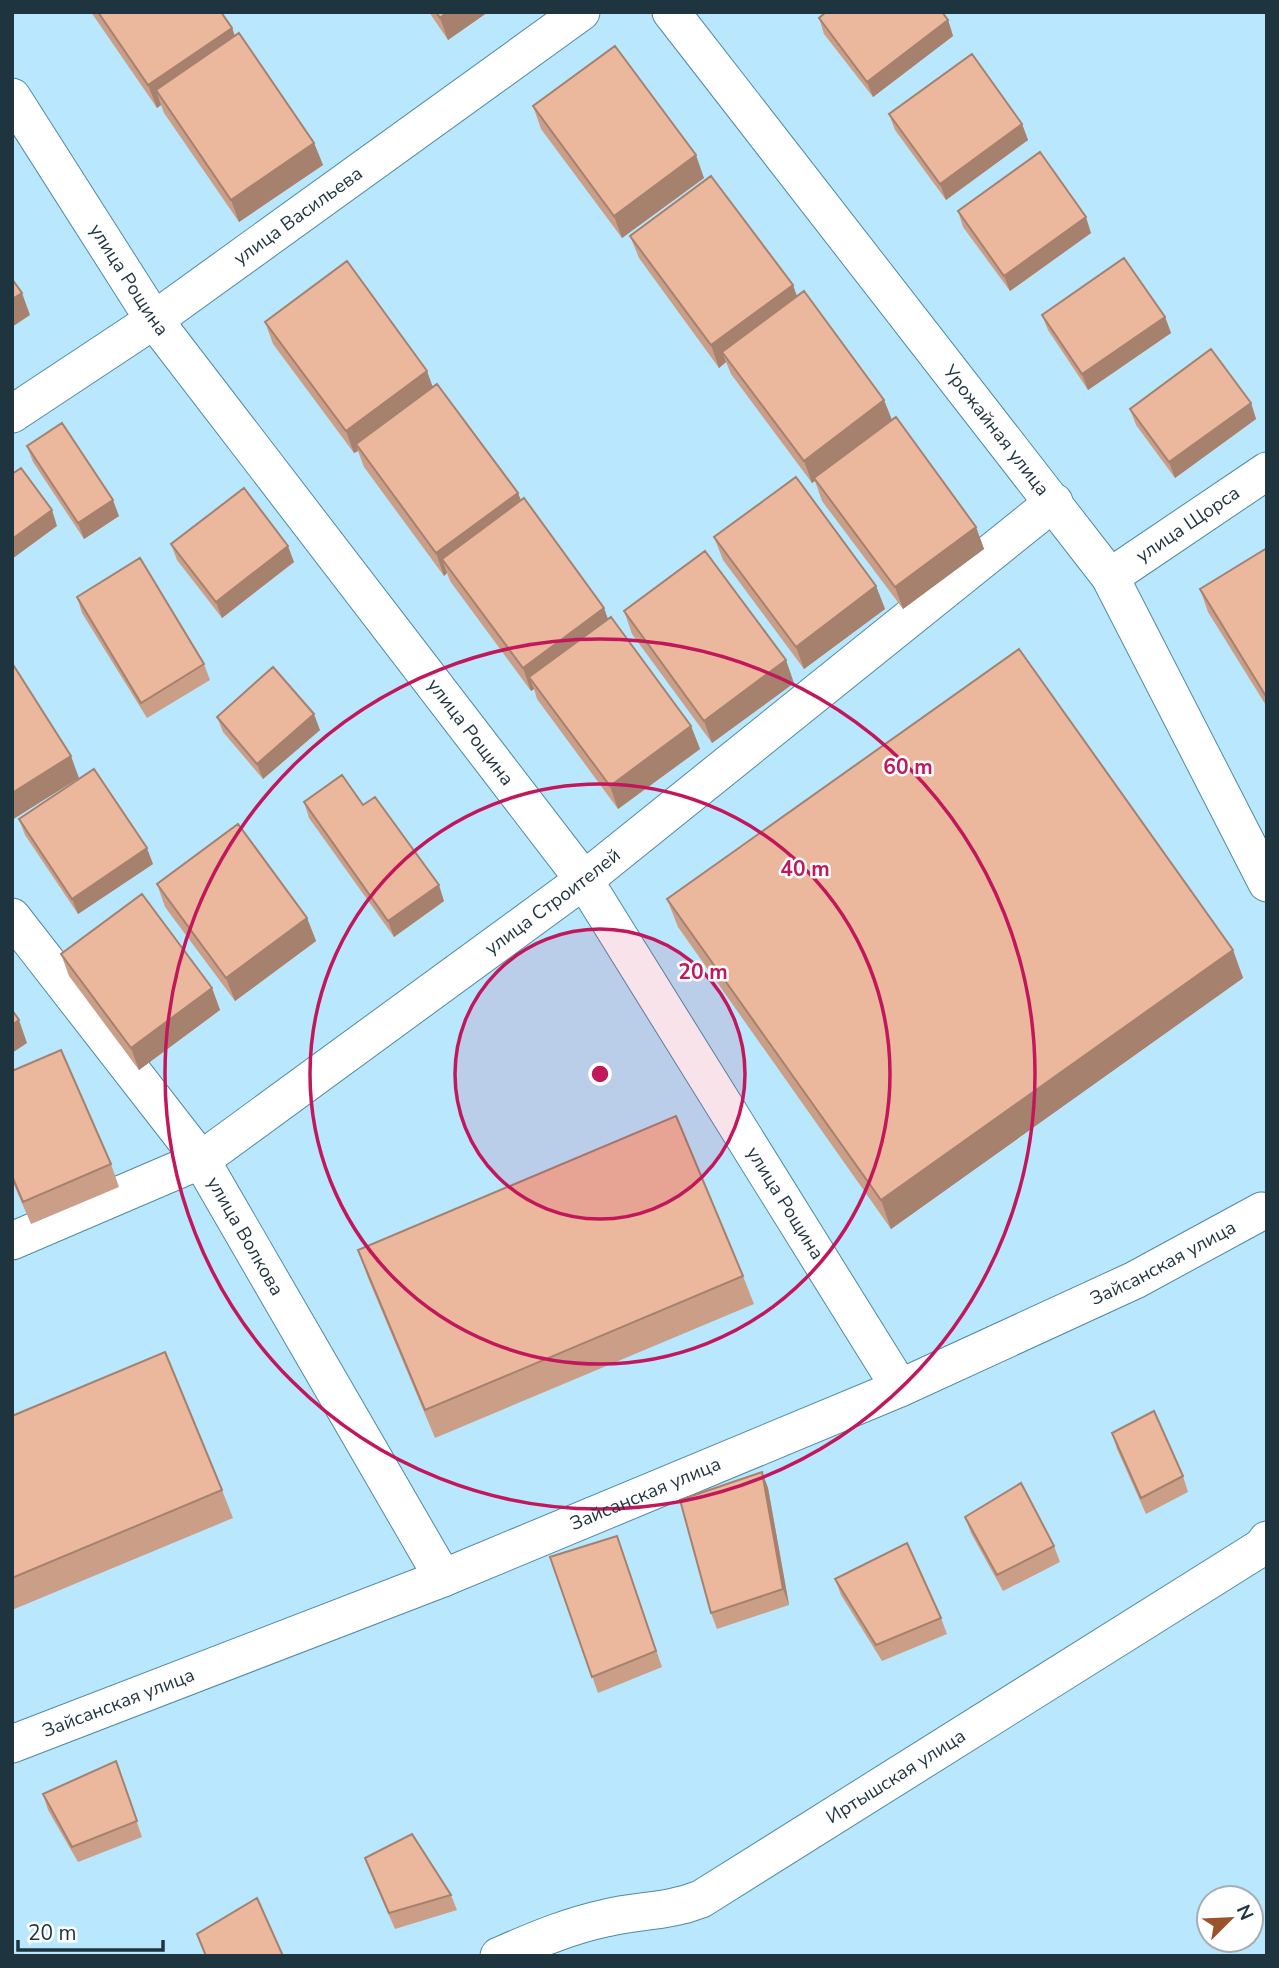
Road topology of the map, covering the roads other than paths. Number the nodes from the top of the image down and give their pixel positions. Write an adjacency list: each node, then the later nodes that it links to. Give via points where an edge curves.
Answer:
1 (582, 12): 4 (street, улица Васильева)
2 (671, 12): 7 (street, Урожайная улица)
3 (12, 97): 4 (street, улица Рощина)
4 (154, 320): 5 (street, улица Васильева); 9 (street, улица Рощина)
5 (12, 414)
6 (1267, 471): 8 (street, улица Щорса)
7 (1054, 502): 8 (street, Урожайная улица); 9 (street, улица Строителей)
8 (1110, 577): 10 (street, Урожайная улица)
9 (584, 880): 12 (street, улица Строителей); 15 (street, улица Рощина)
10 (1267, 883)
11 (12, 917): 12 (street, улица Волкова)
12 (201, 1160): 14 (street, улица Строителей); 17 (street, улица Волкова)
13 (1265, 1210): 15 (street, Зайсанская улица, via 1135,1280)
14 (12, 1241)
15 (900, 1388): 17 (street, Зайсанская улица)
16 (1267, 1540): 19 (street, Иртышская улица, via 1250,1555 701,1899 674,1910 609,1917 563,1929)
17 (443, 1577): 18 (street, Зайсанская улица)
18 (12, 1744)
19 (499, 1956)

